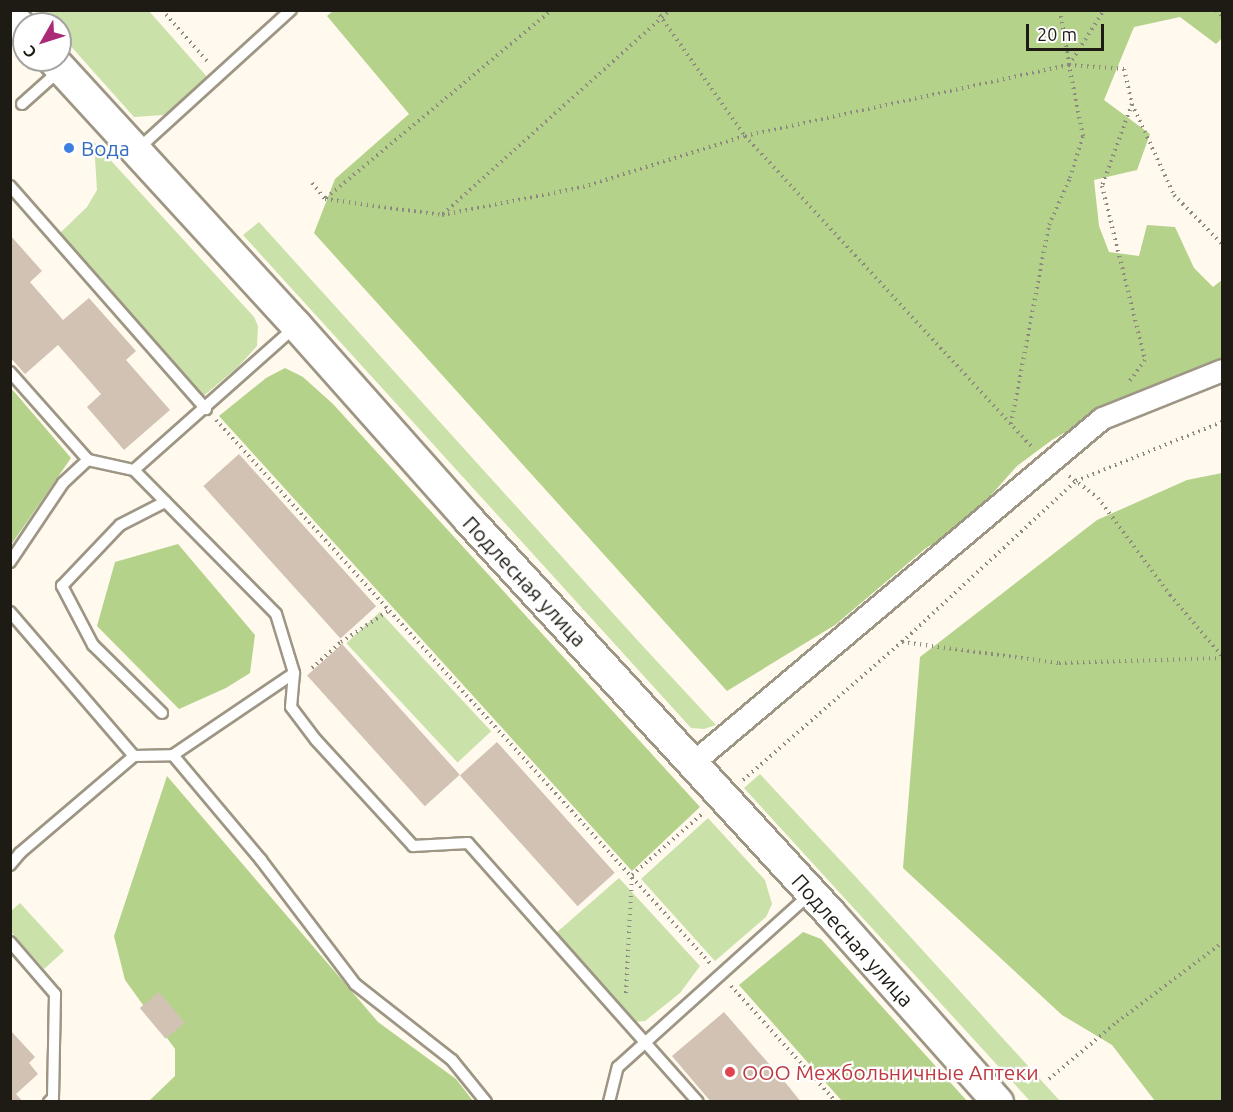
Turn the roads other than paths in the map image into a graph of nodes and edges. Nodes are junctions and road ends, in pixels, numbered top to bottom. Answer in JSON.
{"nodes":[{"id":1,"x":291,"y":10,"type":"edge"},
{"id":2,"x":51,"y":72,"type":"edge"},
{"id":3,"x":63,"y":72,"type":"edge"},
{"id":4,"x":22,"y":104,"type":"dead end"},
{"id":5,"x":136,"y":151,"type":"junction"},
{"id":6,"x":10,"y":186,"type":"edge"},
{"id":7,"x":296,"y":325,"type":"junction"},
{"id":8,"x":1222,"y":370,"type":"edge"},
{"id":9,"x":10,"y":372,"type":"edge"},
{"id":10,"x":206,"y":409,"type":"junction"},
{"id":11,"x":88,"y":460,"type":"junction"},
{"id":12,"x":134,"y":470,"type":"junction"},
{"id":13,"x":165,"y":502,"type":"junction"},
{"id":14,"x":10,"y":562,"type":"edge"},
{"id":15,"x":10,"y":612,"type":"edge"},
{"id":16,"x":294,"y":673,"type":"junction"},
{"id":17,"x":162,"y":713,"type":"dead end"},
{"id":18,"x":173,"y":755,"type":"junction"},
{"id":19,"x":134,"y":756,"type":"junction"},
{"id":20,"x":691,"y":764,"type":"junction"},
{"id":21,"x":10,"y":865,"type":"edge"},
{"id":22,"x":811,"y":893,"type":"junction"},
{"id":23,"x":10,"y":942,"type":"edge"},
{"id":24,"x":645,"y":1041,"type":"junction"},
{"id":25,"x":49,"y":1101,"type":"edge"},
{"id":26,"x":486,"y":1101,"type":"edge"},
{"id":27,"x":609,"y":1101,"type":"edge"},
{"id":28,"x":698,"y":1101,"type":"edge"},
{"id":29,"x":998,"y":1101,"type":"edge"}],
"edges":[{"from":1,"to":5,"type":"lane"},
{"from":2,"to":4,"type":"lane"},
{"from":3,"to":5,"type":"main road","name":"Подлесная улица"},
{"from":5,"to":7,"type":"main road","name":"Подлесная улица"},
{"from":6,"to":10,"type":"lane"},
{"from":7,"to":10,"type":"lane"},
{"from":7,"to":20,"type":"main road","name":"Подлесная улица"},
{"from":8,"to":20,"type":"street"},
{"from":9,"to":11,"type":"lane"},
{"from":10,"to":12,"type":"lane"},
{"from":11,"to":12,"type":"lane"},
{"from":11,"to":14,"type":"lane"},
{"from":12,"to":13,"type":"lane"},
{"from":13,"to":16,"type":"lane"},
{"from":13,"to":17,"type":"lane"},
{"from":15,"to":19,"type":"lane"},
{"from":16,"to":18,"type":"lane"},
{"from":16,"to":24,"type":"lane"},
{"from":18,"to":19,"type":"lane"},
{"from":18,"to":26,"type":"lane"},
{"from":19,"to":21,"type":"lane"},
{"from":20,"to":22,"type":"main road","name":"Подлесная улица"},
{"from":22,"to":24,"type":"lane"},
{"from":22,"to":29,"type":"main road","name":"Подлесная улица"},
{"from":23,"to":25,"type":"lane"},
{"from":24,"to":27,"type":"lane"},
{"from":24,"to":28,"type":"lane"}]}
